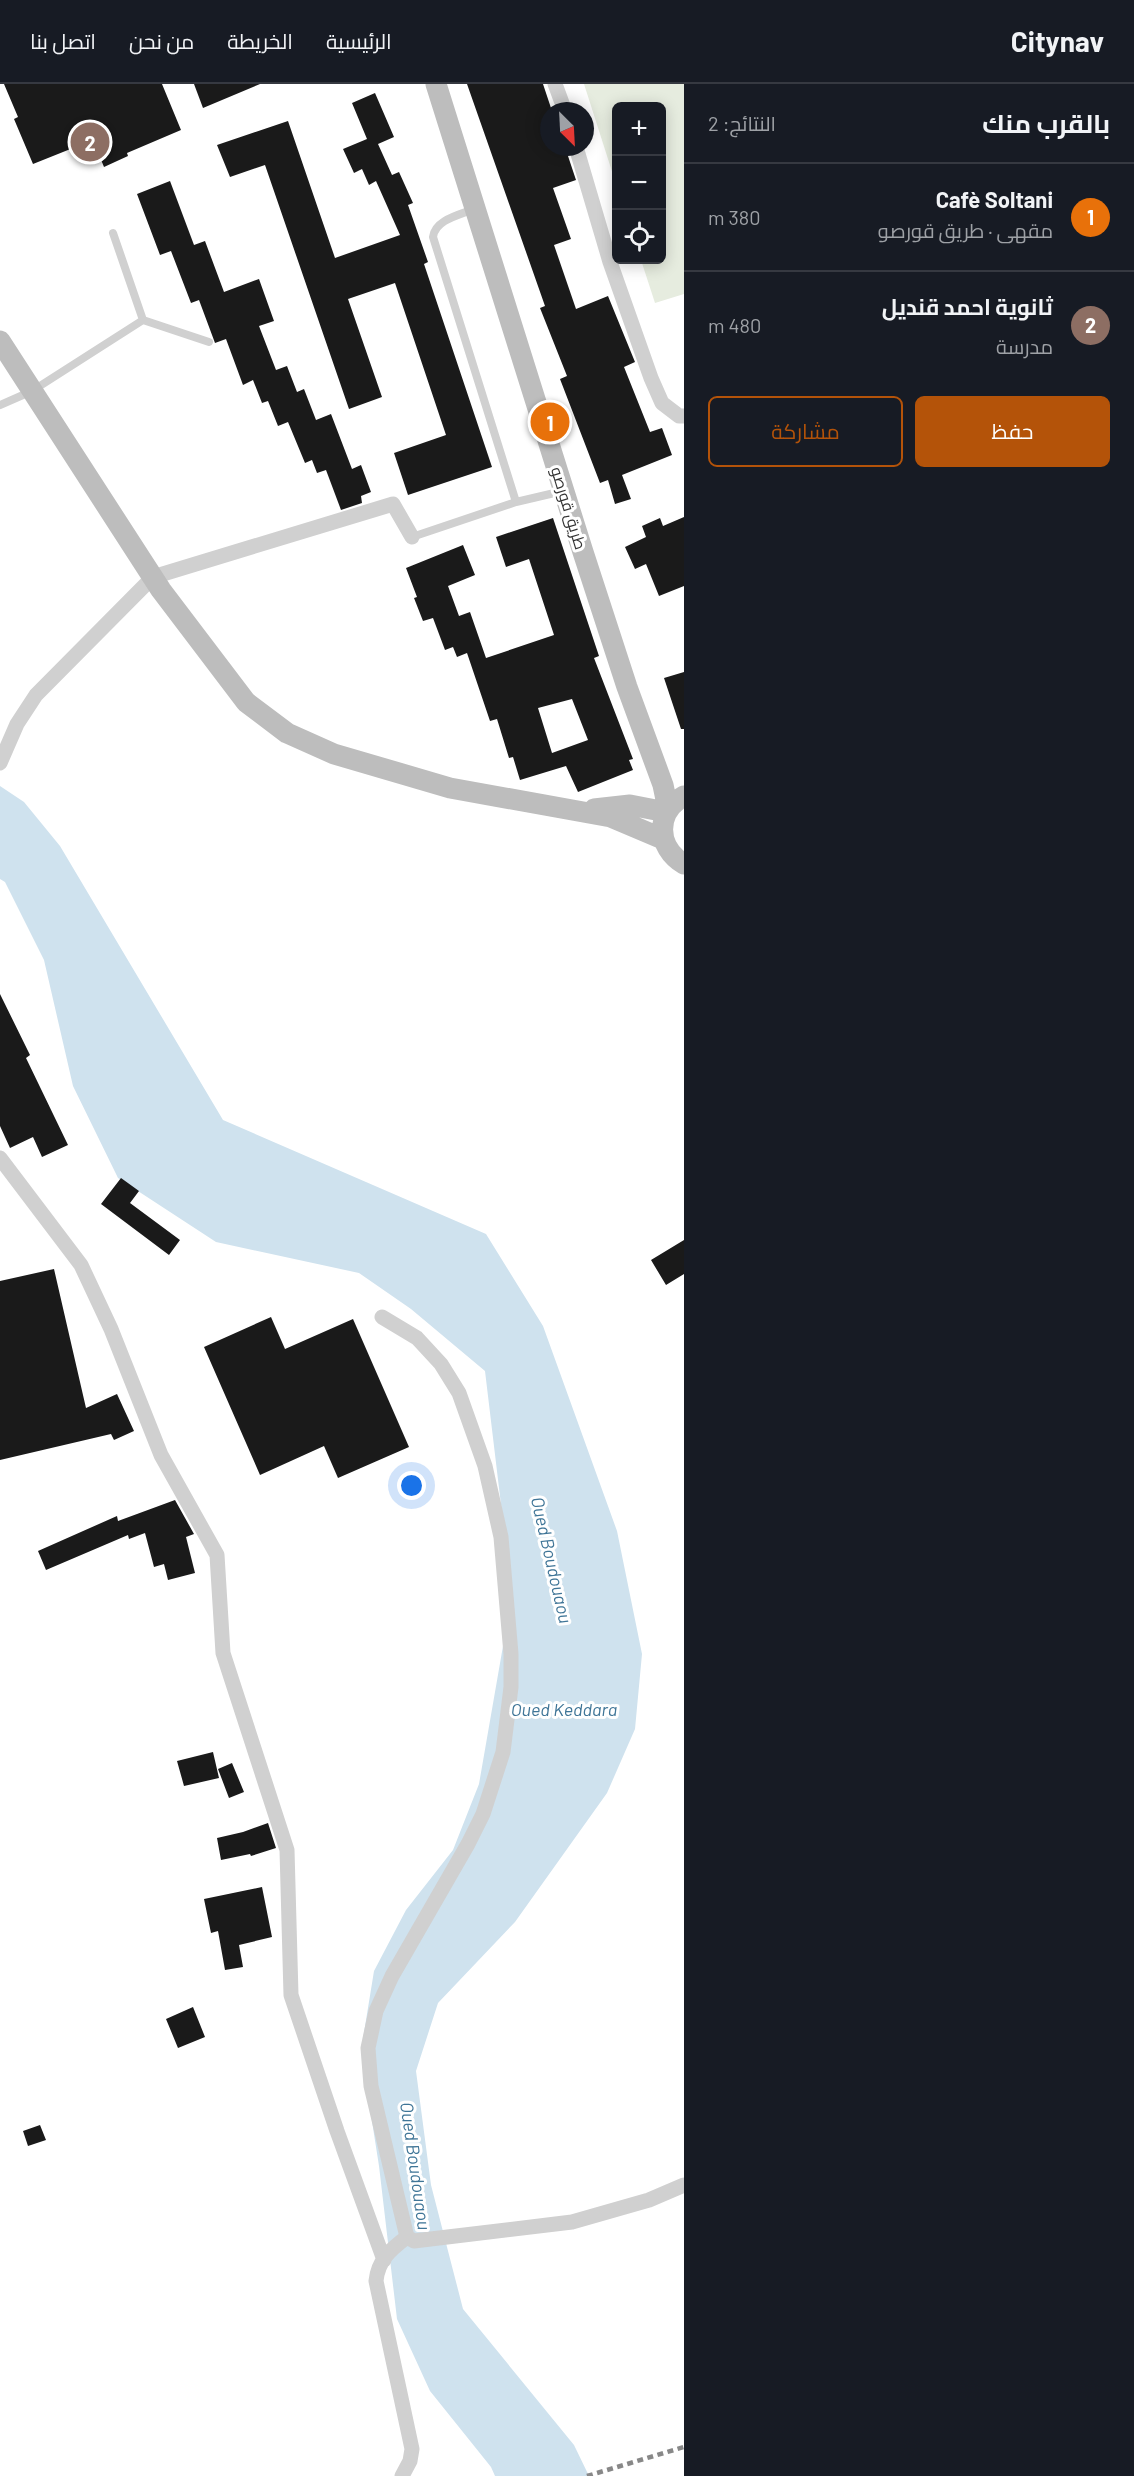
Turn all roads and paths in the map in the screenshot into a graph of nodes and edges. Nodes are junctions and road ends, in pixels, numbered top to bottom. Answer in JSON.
{"nodes":[{"id":1,"x":436,"y":84,"type":"edge"},
{"id":2,"x":555,"y":84,"type":"edge"},
{"id":3,"x":562,"y":102,"type":"edge"},
{"id":4,"x":579,"y":156,"type":"edge"},
{"id":5,"x":475,"y":208,"type":"junction"},
{"id":6,"x":113,"y":232,"type":"dead end"},
{"id":7,"x":143,"y":320,"type":"junction"},
{"id":8,"x":0,"y":341,"type":"edge"},
{"id":9,"x":209,"y":342,"type":"dead end"},
{"id":10,"x":32,"y":391,"type":"junction"},
{"id":11,"x":0,"y":405,"type":"edge"},
{"id":12,"x":684,"y":416,"type":"edge"},
{"id":13,"x":564,"y":490,"type":"junction"},
{"id":14,"x":516,"y":502,"type":"junction"},
{"id":15,"x":412,"y":537,"type":"joint"},
{"id":16,"x":153,"y":577,"type":"junction"},
{"id":17,"x":653,"y":758,"type":"junction"},
{"id":18,"x":0,"y":762,"type":"edge"},
{"id":19,"x":684,"y":789,"type":"edge"},
{"id":20,"x":673,"y":806,"type":"edge"},
{"id":21,"x":573,"y":811,"type":"junction"},
{"id":22,"x":663,"y":839,"type":"junction"},
{"id":23,"x":684,"y":864,"type":"edge"},
{"id":24,"x":0,"y":1158,"type":"edge"},
{"id":25,"x":382,"y":1317,"type":"dead end"},
{"id":26,"x":684,"y":2185,"type":"edge"},
{"id":27,"x":411,"y":2239,"type":"junction"},
{"id":28,"x":384,"y":2259,"type":"junction"},
{"id":29,"x":402,"y":2476,"type":"edge"}],
"edges":[{"from":1,"to":5,"type":"main road","name":"طريق قورصو"},
{"from":2,"to":3,"type":"street"},
{"from":4,"to":12,"type":"street"},
{"from":5,"to":13,"type":"main road","name":"طريق قورصو"},
{"from":5,"to":14,"type":"lane"},
{"from":6,"to":7,"type":"lane"},
{"from":7,"to":9,"type":"lane"},
{"from":7,"to":10,"type":"lane"},
{"from":8,"to":10,"type":"main road"},
{"from":10,"to":11,"type":"lane"},
{"from":10,"to":16,"type":"main road"},
{"from":13,"to":14,"type":"lane"},
{"from":13,"to":17,"type":"main road","name":"طريق قورصو"},
{"from":14,"to":15,"type":"lane"},
{"from":15,"to":16,"type":"street"},
{"from":16,"to":18,"type":"street"},
{"from":16,"to":21,"type":"main road"},
{"from":17,"to":19,"type":"main road"},
{"from":17,"to":20,"type":"main road","name":"طريق قورصو"},
{"from":20,"to":21,"type":"main road"},
{"from":20,"to":22,"type":"main road"},
{"from":21,"to":22,"type":"main road"},
{"from":22,"to":23,"type":"main road"},
{"from":24,"to":28,"type":"street"},
{"from":25,"to":27,"type":"street"},
{"from":26,"to":27,"type":"street"},
{"from":27,"to":28,"type":"street"},
{"from":28,"to":29,"type":"street"}]}
